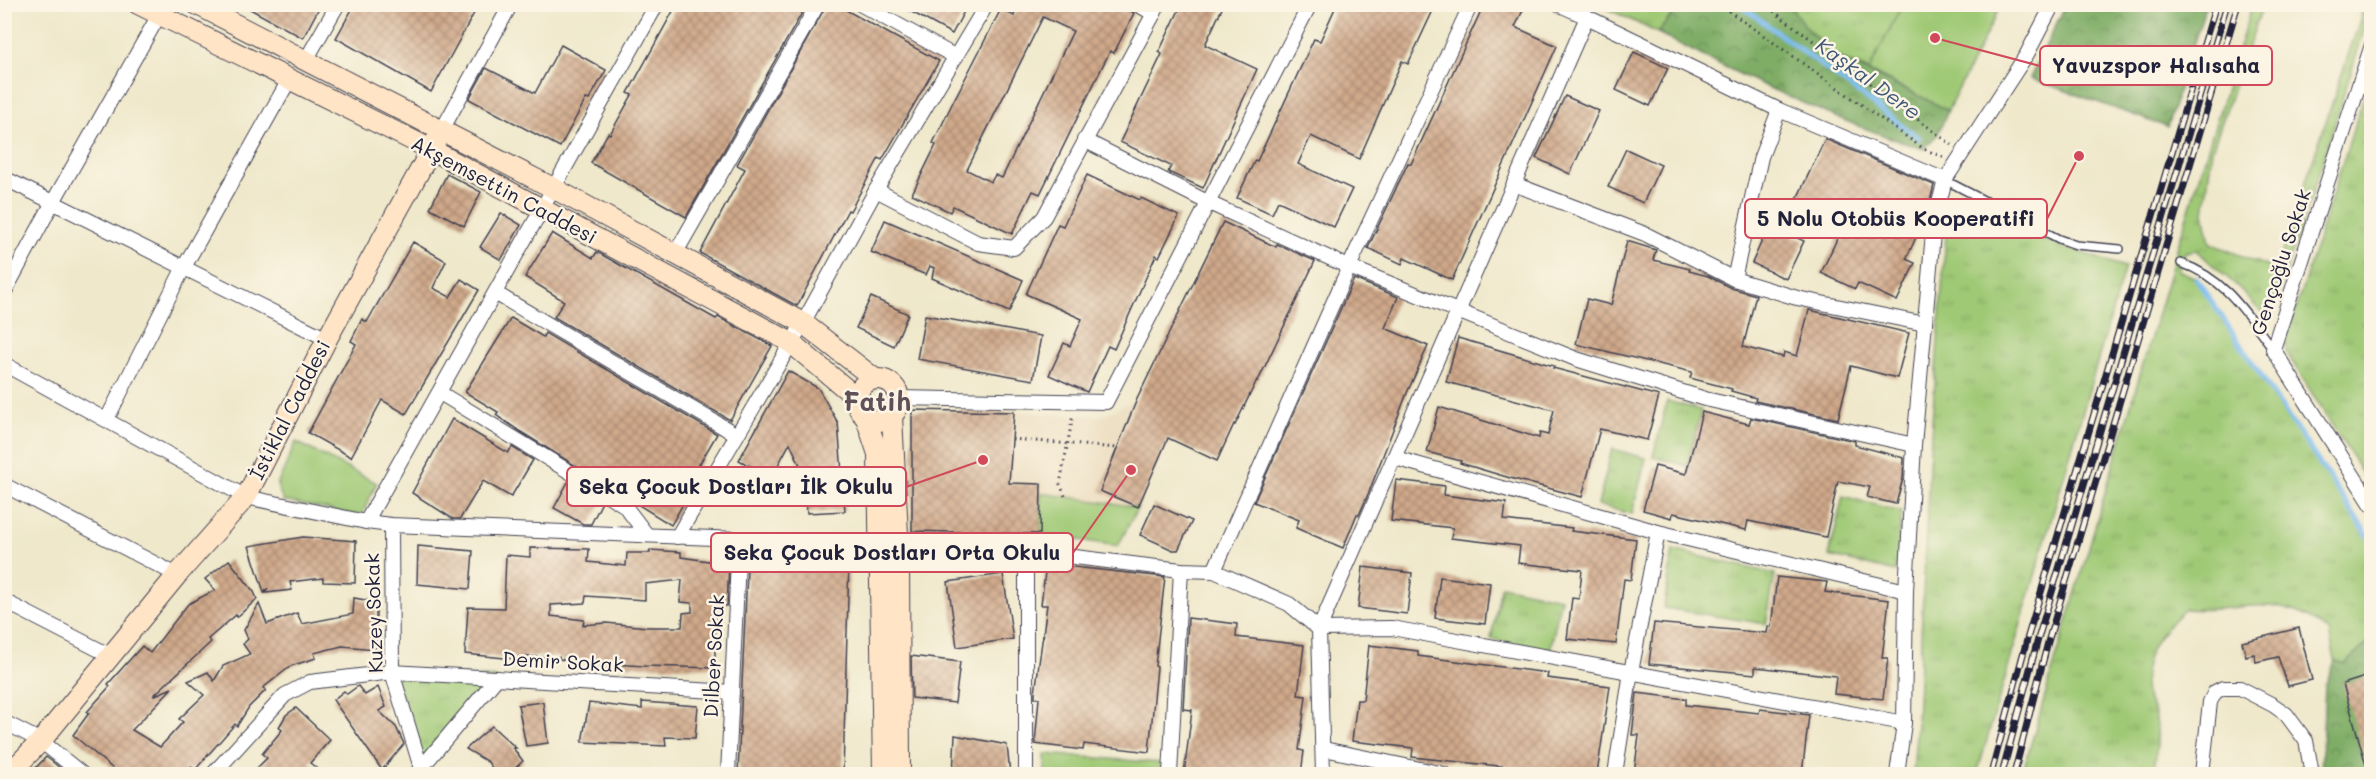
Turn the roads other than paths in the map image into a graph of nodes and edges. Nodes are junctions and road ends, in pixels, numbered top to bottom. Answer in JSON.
{"nodes":[{"id":1,"x":138,"y":4,"type":"edge"},
{"id":2,"x":196,"y":4,"type":"edge"},
{"id":3,"x":338,"y":4,"type":"edge"},
{"id":4,"x":511,"y":4,"type":"edge"},
{"id":5,"x":657,"y":4,"type":"edge"},
{"id":6,"x":818,"y":4,"type":"edge"},
{"id":7,"x":860,"y":4,"type":"edge"},
{"id":8,"x":987,"y":4,"type":"edge"},
{"id":9,"x":1137,"y":4,"type":"edge"},
{"id":10,"x":1310,"y":4,"type":"edge"},
{"id":11,"x":1471,"y":4,"type":"edge"},
{"id":12,"x":1558,"y":4,"type":"edge"},
{"id":13,"x":2053,"y":4,"type":"edge"},
{"id":14,"x":1156,"y":9,"type":"edge"},
{"id":15,"x":159,"y":15,"type":"junction"},
{"id":16,"x":1587,"y":17,"type":"junction"},
{"id":17,"x":2372,"y":45,"type":"edge"},
{"id":18,"x":956,"y":57,"type":"junction"},
{"id":19,"x":306,"y":60,"type":"junction"},
{"id":20,"x":289,"y":80,"type":"junction"},
{"id":21,"x":1779,"y":110,"type":"junction"},
{"id":22,"x":442,"y":130,"type":"junction"},
{"id":23,"x":1084,"y":140,"type":"junction"},
{"id":24,"x":432,"y":150,"type":"junction"},
{"id":25,"x":4,"y":178,"type":"edge"},
{"id":26,"x":1946,"y":180,"type":"junction"},
{"id":27,"x":1514,"y":184,"type":"junction"},
{"id":28,"x":554,"y":188,"type":"junction"},
{"id":29,"x":876,"y":190,"type":"junction"},
{"id":30,"x":53,"y":202,"type":"junction"},
{"id":31,"x":1209,"y":203,"type":"junction"},
{"id":32,"x":542,"y":209,"type":"junction"},
{"id":33,"x":2120,"y":249,"type":"dead end"},
{"id":34,"x":675,"y":254,"type":"junction"},
{"id":35,"x":2181,"y":263,"type":"dead end"},
{"id":36,"x":184,"y":267,"type":"junction"},
{"id":37,"x":1349,"y":267,"type":"junction"},
{"id":38,"x":1734,"y":279,"type":"junction"},
{"id":39,"x":495,"y":293,"type":"junction"},
{"id":40,"x":4,"y":294,"type":"edge"},
{"id":41,"x":1459,"y":311,"type":"junction"},
{"id":42,"x":803,"y":323,"type":"junction"},
{"id":43,"x":1925,"y":324,"type":"junction"},
{"id":44,"x":327,"y":339,"type":"junction"},
{"id":45,"x":790,"y":342,"type":"junction"},
{"id":46,"x":2273,"y":349,"type":"junction"},
{"id":47,"x":4,"y":364,"type":"edge"},
{"id":48,"x":875,"y":379,"type":"junction"},
{"id":49,"x":440,"y":393,"type":"junction"},
{"id":50,"x":857,"y":398,"type":"junction"},
{"id":51,"x":899,"y":398,"type":"junction"},
{"id":52,"x":892,"y":416,"type":"junction"},
{"id":53,"x":866,"y":418,"type":"junction"},
{"id":54,"x":107,"y":419,"type":"junction"},
{"id":55,"x":737,"y":435,"type":"junction"},
{"id":56,"x":1914,"y":445,"type":"junction"},
{"id":57,"x":1395,"y":458,"type":"junction"},
{"id":58,"x":4,"y":485,"type":"edge"},
{"id":59,"x":246,"y":497,"type":"junction"},
{"id":60,"x":2372,"y":506,"type":"edge"},
{"id":61,"x":366,"y":522,"type":"junction"},
{"id":62,"x":391,"y":525,"type":"junction"},
{"id":63,"x":1658,"y":532,"type":"junction"},
{"id":64,"x":646,"y":535,"type":"junction"},
{"id":65,"x":677,"y":537,"type":"junction"},
{"id":66,"x":739,"y":539,"type":"junction"},
{"id":67,"x":1026,"y":551,"type":"junction"},
{"id":68,"x":899,"y":554,"type":"junction"},
{"id":69,"x":879,"y":555,"type":"junction"},
{"id":70,"x":1181,"y":570,"type":"junction"},
{"id":71,"x":1214,"y":571,"type":"junction"},
{"id":72,"x":177,"y":575,"type":"junction"},
{"id":73,"x":1906,"y":591,"type":"junction"},
{"id":74,"x":4,"y":601,"type":"edge"},
{"id":75,"x":1319,"y":629,"type":"junction"},
{"id":76,"x":111,"y":656,"type":"junction"},
{"id":77,"x":392,"y":672,"type":"junction"},
{"id":78,"x":1631,"y":672,"type":"junction"},
{"id":79,"x":497,"y":678,"type":"junction"},
{"id":80,"x":732,"y":692,"type":"junction"},
{"id":81,"x":4,"y":722,"type":"edge"},
{"id":82,"x":1904,"y":723,"type":"junction"},
{"id":83,"x":41,"y":741,"type":"junction"},
{"id":84,"x":1324,"y":748,"type":"junction"},
{"id":85,"x":418,"y":771,"type":"edge"},
{"id":86,"x":9,"y":774,"type":"edge"},
{"id":87,"x":82,"y":774,"type":"edge"},
{"id":88,"x":213,"y":774,"type":"edge"},
{"id":89,"x":728,"y":774,"type":"edge"},
{"id":90,"x":883,"y":774,"type":"edge"},
{"id":91,"x":900,"y":774,"type":"edge"},
{"id":92,"x":1026,"y":774,"type":"edge"},
{"id":93,"x":1170,"y":774,"type":"edge"},
{"id":94,"x":1323,"y":774,"type":"edge"},
{"id":95,"x":1444,"y":774,"type":"edge"},
{"id":96,"x":1615,"y":774,"type":"edge"},
{"id":97,"x":1897,"y":774,"type":"edge"},
{"id":98,"x":2202,"y":774,"type":"edge"},
{"id":99,"x":2312,"y":774,"type":"edge"}],
"edges":[{"from":1,"to":15,"type":"main road","name":"Akşemsettin Caddesi"},
{"from":2,"to":19,"type":"main road","name":"Akşemsettin Caddesi"},
{"from":3,"to":19,"type":"street"},
{"from":4,"to":22,"type":"street","name":"İstiklal Caddesi"},
{"from":5,"to":28,"type":"street"},
{"from":6,"to":34,"type":"street"},
{"from":7,"to":18,"type":"street"},
{"from":8,"to":18,"type":"street"},
{"from":9,"to":14,"type":"street"},
{"from":10,"to":31,"type":"street"},
{"from":11,"to":37,"type":"street"},
{"from":12,"to":16,"type":"street"},
{"from":13,"to":26,"type":"street"},
{"from":14,"to":23,"type":"street"},
{"from":15,"to":20,"type":"main road","name":"Akşemsettin Caddesi"},
{"from":15,"to":30,"type":"street"},
{"from":16,"to":21,"type":"street"},
{"from":16,"to":27,"type":"street"},
{"from":17,"to":46,"type":"street","name":"Gençoğlu Sokak"},
{"from":18,"to":29,"type":"street"},
{"from":19,"to":22,"type":"main road","name":"Akşemsettin Caddesi"},
{"from":20,"to":24,"type":"main road","name":"Akşemsettin Caddesi"},
{"from":20,"to":36,"type":"street"},
{"from":21,"to":26,"type":"street"},
{"from":21,"to":38,"type":"street"},
{"from":22,"to":24,"type":"main road","name":"İstiklal Caddesi"},
{"from":22,"to":28,"type":"main road","name":"Akşemsettin Caddesi"},
{"from":23,"to":29,"type":"street"},
{"from":23,"to":31,"type":"street"},
{"from":24,"to":32,"type":"main road","name":"Akşemsettin Caddesi"},
{"from":24,"to":44,"type":"main road","name":"İstiklal Caddesi"},
{"from":25,"to":30,"type":"street"},
{"from":26,"to":33,"type":"lane"},
{"from":26,"to":43,"type":"street"},
{"from":27,"to":38,"type":"street"},
{"from":27,"to":41,"type":"street"},
{"from":28,"to":32,"type":"street"},
{"from":28,"to":34,"type":"main road","name":"Akşemsettin Caddesi"},
{"from":29,"to":42,"type":"street"},
{"from":30,"to":36,"type":"street"},
{"from":30,"to":40,"type":"street"},
{"from":31,"to":37,"type":"street"},
{"from":31,"to":51,"type":"street"},
{"from":32,"to":39,"type":"street"},
{"from":32,"to":45,"type":"main road","name":"Akşemsettin Caddesi"},
{"from":34,"to":42,"type":"main road","name":"Akşemsettin Caddesi"},
{"from":35,"to":46,"type":"lane"},
{"from":36,"to":44,"type":"street"},
{"from":36,"to":54,"type":"street"},
{"from":37,"to":41,"type":"street"},
{"from":37,"to":71,"type":"street"},
{"from":38,"to":43,"type":"street"},
{"from":39,"to":49,"type":"street"},
{"from":39,"to":55,"type":"street"},
{"from":41,"to":56,"type":"street"},
{"from":41,"to":57,"type":"street"},
{"from":42,"to":45,"type":"street"},
{"from":42,"to":48,"type":"main road","name":"Akşemsettin Caddesi"},
{"from":43,"to":56,"type":"street"},
{"from":44,"to":59,"type":"main road","name":"İstiklal Caddesi"},
{"from":45,"to":50,"type":"main road","name":"Akşemsettin Caddesi"},
{"from":45,"to":55,"type":"street"},
{"from":46,"to":60,"type":"street","name":"Gençoğlu Sokak"},
{"from":47,"to":54,"type":"street"},
{"from":48,"to":50,"type":"main road"},
{"from":48,"to":51,"type":"main road"},
{"from":49,"to":61,"type":"street"},
{"from":49,"to":64,"type":"street"},
{"from":50,"to":53,"type":"main road"},
{"from":51,"to":52,"type":"main road"},
{"from":52,"to":53,"type":"main road"},
{"from":52,"to":68,"type":"main road"},
{"from":53,"to":69,"type":"main road"},
{"from":54,"to":59,"type":"street"},
{"from":55,"to":65,"type":"street"},
{"from":56,"to":73,"type":"street"},
{"from":57,"to":63,"type":"street"},
{"from":57,"to":75,"type":"street"},
{"from":58,"to":72,"type":"street"},
{"from":59,"to":61,"type":"street"},
{"from":59,"to":72,"type":"main road","name":"İstiklal Caddesi"},
{"from":61,"to":62,"type":"street"},
{"from":62,"to":64,"type":"street"},
{"from":62,"to":77,"type":"street","name":"Kuzey Sokak"},
{"from":63,"to":73,"type":"street"},
{"from":63,"to":78,"type":"street"},
{"from":64,"to":65,"type":"street"},
{"from":65,"to":66,"type":"street"},
{"from":66,"to":69,"type":"street"},
{"from":66,"to":80,"type":"street","name":"Dilber Sokak"},
{"from":67,"to":68,"type":"street"},
{"from":67,"to":70,"type":"street"},
{"from":67,"to":92,"type":"street"},
{"from":68,"to":69,"type":"street"},
{"from":68,"to":91,"type":"main road"},
{"from":69,"to":90,"type":"main road"},
{"from":70,"to":71,"type":"street"},
{"from":70,"to":93,"type":"street"},
{"from":71,"to":75,"type":"street"},
{"from":72,"to":76,"type":"main road","name":"İstiklal Caddesi"},
{"from":73,"to":82,"type":"street"},
{"from":74,"to":76,"type":"street"},
{"from":75,"to":78,"type":"street"},
{"from":75,"to":84,"type":"street"},
{"from":76,"to":83,"type":"main road","name":"İstiklal Caddesi"},
{"from":77,"to":79,"type":"street","name":"Demir Sokak"},
{"from":77,"to":85,"type":"street","name":"Kuzey Sokak"},
{"from":77,"to":88,"type":"street","name":"Demir Sokak"},
{"from":78,"to":82,"type":"street"},
{"from":78,"to":96,"type":"street"},
{"from":79,"to":80,"type":"street","name":"Demir Sokak"},
{"from":79,"to":85,"type":"street"},
{"from":80,"to":89,"type":"street","name":"Dilber Sokak"},
{"from":81,"to":83,"type":"street"},
{"from":82,"to":97,"type":"street"},
{"from":83,"to":86,"type":"main road","name":"İstiklal Caddesi"},
{"from":83,"to":87,"type":"street"},
{"from":84,"to":94,"type":"street"},
{"from":84,"to":95,"type":"street"},
{"from":98,"to":99,"type":"street"}]}
